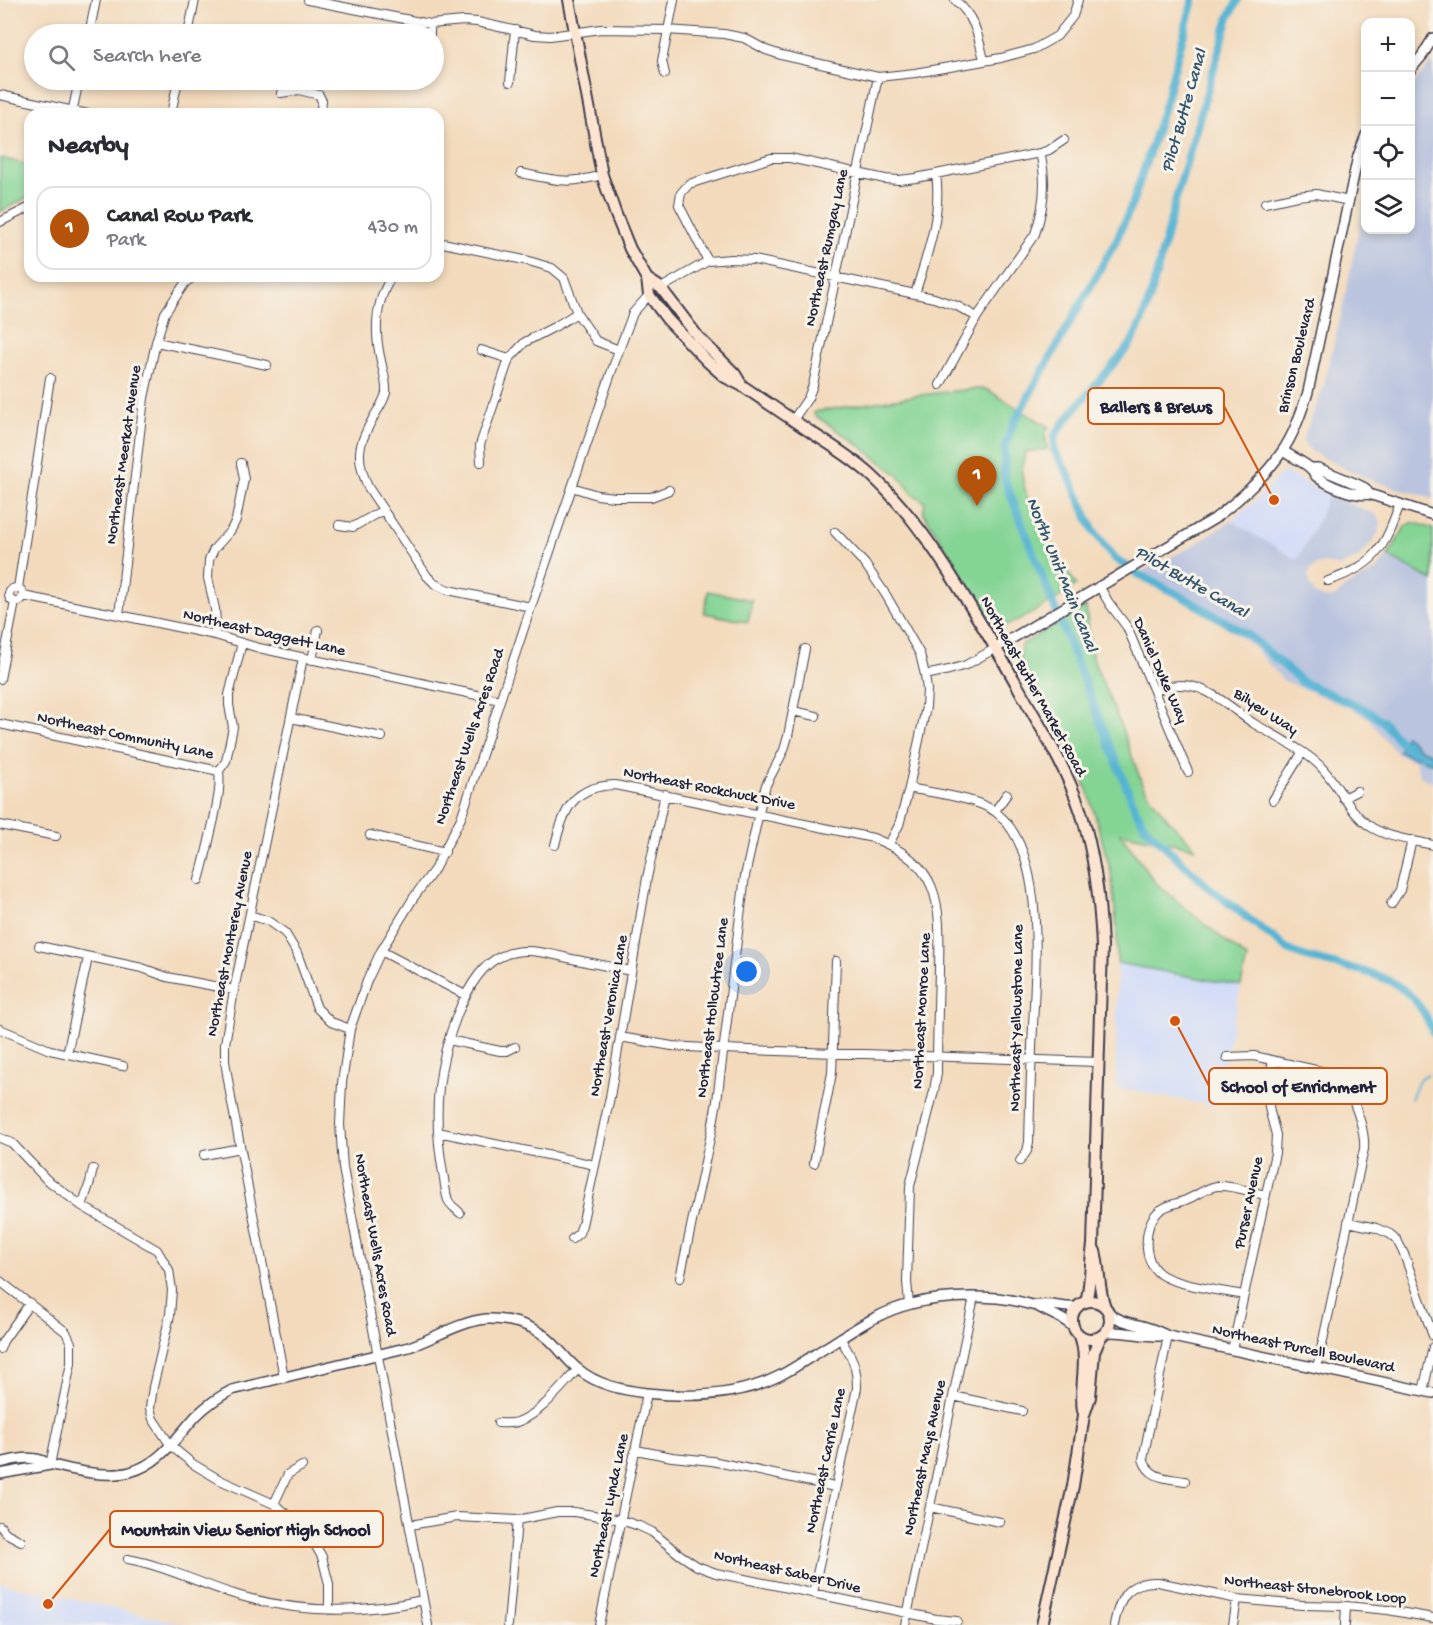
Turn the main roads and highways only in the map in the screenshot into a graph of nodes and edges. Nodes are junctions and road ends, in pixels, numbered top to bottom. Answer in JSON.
{"nodes":[{"id":1,"x":569,"y":0,"type":"edge"},
{"id":2,"x":647,"y":279,"type":"junction"},
{"id":3,"x":649,"y":295,"type":"junction"},
{"id":4,"x":735,"y":374,"type":"junction"},
{"id":5,"x":741,"y":384,"type":"junction"},
{"id":6,"x":1093,"y":1245,"type":"junction"},
{"id":7,"x":1082,"y":1304,"type":"junction"},
{"id":8,"x":1106,"y":1310,"type":"junction"},
{"id":9,"x":1103,"y":1334,"type":"junction"},
{"id":10,"x":1080,"y":1336,"type":"junction"},
{"id":11,"x":1084,"y":1415,"type":"junction"},
{"id":12,"x":1042,"y":1625,"type":"edge"}],
"edges":[{"from":1,"to":2,"type":"main road","name":"Northeast Butler Market Road"},
{"from":2,"to":3,"type":"main road","name":"Northeast Butler Market Road"},
{"from":2,"to":4,"type":"main road","name":"Northeast Butler Market Road"},
{"from":3,"to":4,"type":"main road"},
{"from":3,"to":5,"type":"main road","name":"Northeast Butler Market Road"},
{"from":4,"to":5,"type":"main road","name":"Northeast Butler Market Road"},
{"from":5,"to":6,"type":"main road","name":"Northeast Butler Market Road"},
{"from":6,"to":7,"type":"main road","name":"Northeast Butler Market Road"},
{"from":6,"to":8,"type":"main road","name":"Northeast Butler Market Road"},
{"from":7,"to":8,"type":"main road"},
{"from":7,"to":10,"type":"main road"},
{"from":8,"to":9,"type":"main road"},
{"from":9,"to":10,"type":"main road"},
{"from":9,"to":11,"type":"main road"},
{"from":10,"to":11,"type":"main road"},
{"from":11,"to":12,"type":"main road"}]}
